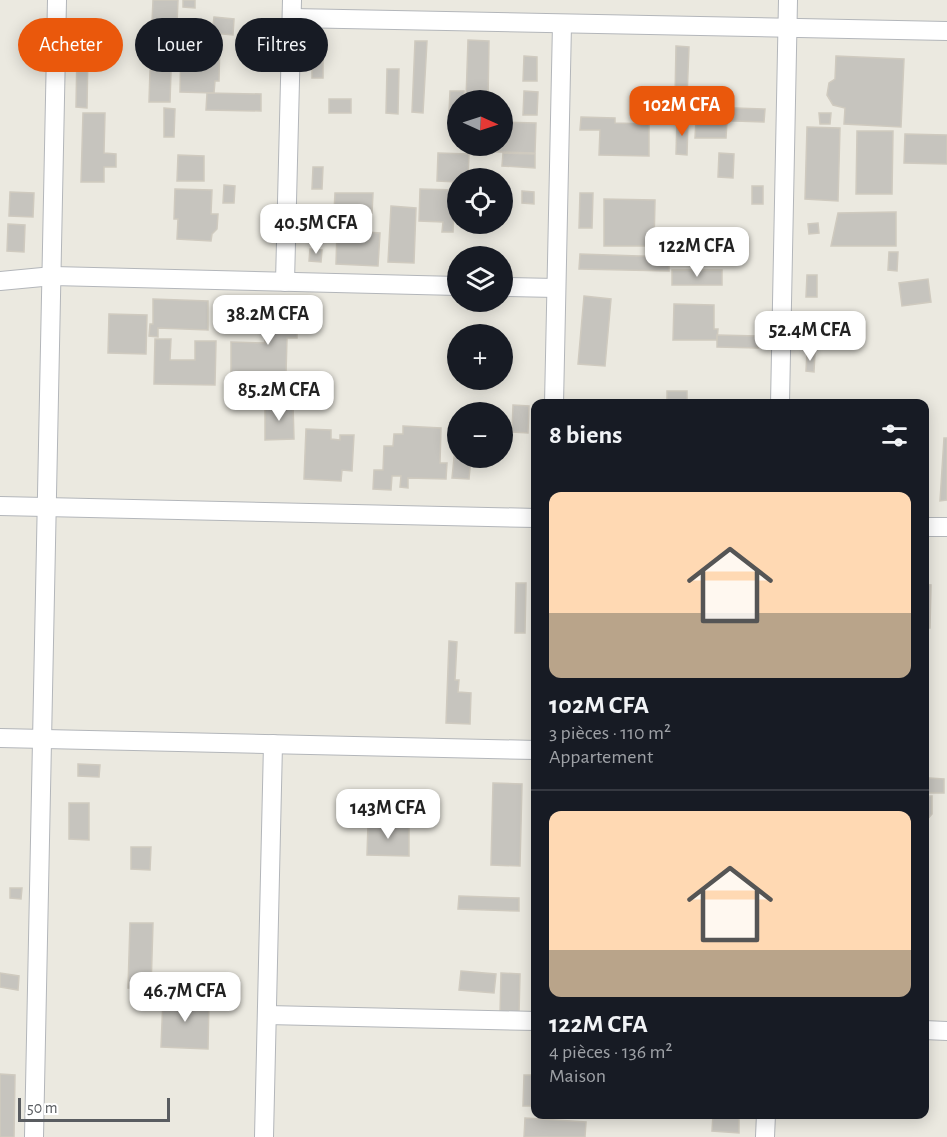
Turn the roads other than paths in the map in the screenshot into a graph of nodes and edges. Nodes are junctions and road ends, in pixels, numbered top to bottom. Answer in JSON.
{"nodes":[{"id":1,"x":57,"y":0,"type":"edge"},
{"id":2,"x":788,"y":0,"type":"edge"},
{"id":3,"x":292,"y":9,"type":"edge"},
{"id":4,"x":562,"y":24,"type":"junction"},
{"id":5,"x":787,"y":28,"type":"junction"},
{"id":6,"x":947,"y":32,"type":"edge"},
{"id":7,"x":53,"y":276,"type":"junction"},
{"id":8,"x":0,"y":280,"type":"edge"},
{"id":9,"x":285,"y":282,"type":"junction"},
{"id":10,"x":447,"y":286,"type":"edge"},
{"id":11,"x":513,"y":287,"type":"edge"},
{"id":12,"x":556,"y":288,"type":"junction"},
{"id":13,"x":554,"y":399,"type":"edge"},
{"id":14,"x":780,"y":399,"type":"edge"},
{"id":15,"x":0,"y":506,"type":"edge"},
{"id":16,"x":48,"y":507,"type":"junction"},
{"id":17,"x":531,"y":518,"type":"edge"},
{"id":18,"x":929,"y":527,"type":"edge"},
{"id":19,"x":947,"y":527,"type":"edge"},
{"id":20,"x":0,"y":738,"type":"edge"},
{"id":21,"x":43,"y":739,"type":"junction"},
{"id":22,"x":273,"y":744,"type":"junction"},
{"id":23,"x":531,"y":750,"type":"edge"},
{"id":24,"x":267,"y":1015,"type":"junction"},
{"id":25,"x":531,"y":1021,"type":"edge"},
{"id":26,"x":929,"y":1030,"type":"edge"},
{"id":27,"x":947,"y":1031,"type":"edge"},
{"id":28,"x":766,"y":1119,"type":"edge"},
{"id":29,"x":34,"y":1137,"type":"edge"},
{"id":30,"x":264,"y":1137,"type":"edge"},
{"id":31,"x":765,"y":1137,"type":"edge"}],
"edges":[{"from":1,"to":7,"type":"street"},
{"from":2,"to":5,"type":"street"},
{"from":3,"to":4,"type":"street"},
{"from":3,"to":9,"type":"street"},
{"from":4,"to":5,"type":"street"},
{"from":4,"to":12,"type":"street"},
{"from":5,"to":6,"type":"street"},
{"from":5,"to":14,"type":"street"},
{"from":7,"to":8,"type":"street"},
{"from":7,"to":9,"type":"street"},
{"from":7,"to":16,"type":"street"},
{"from":9,"to":10,"type":"street"},
{"from":11,"to":12,"type":"street"},
{"from":12,"to":13,"type":"street"},
{"from":15,"to":16,"type":"street"},
{"from":16,"to":17,"type":"street"},
{"from":16,"to":21,"type":"street"},
{"from":18,"to":19,"type":"street"},
{"from":20,"to":21,"type":"street"},
{"from":21,"to":22,"type":"street"},
{"from":21,"to":29,"type":"street"},
{"from":22,"to":23,"type":"street"},
{"from":22,"to":24,"type":"street"},
{"from":24,"to":25,"type":"street"},
{"from":24,"to":30,"type":"street"},
{"from":26,"to":27,"type":"street"},
{"from":28,"to":31,"type":"street"}]}
